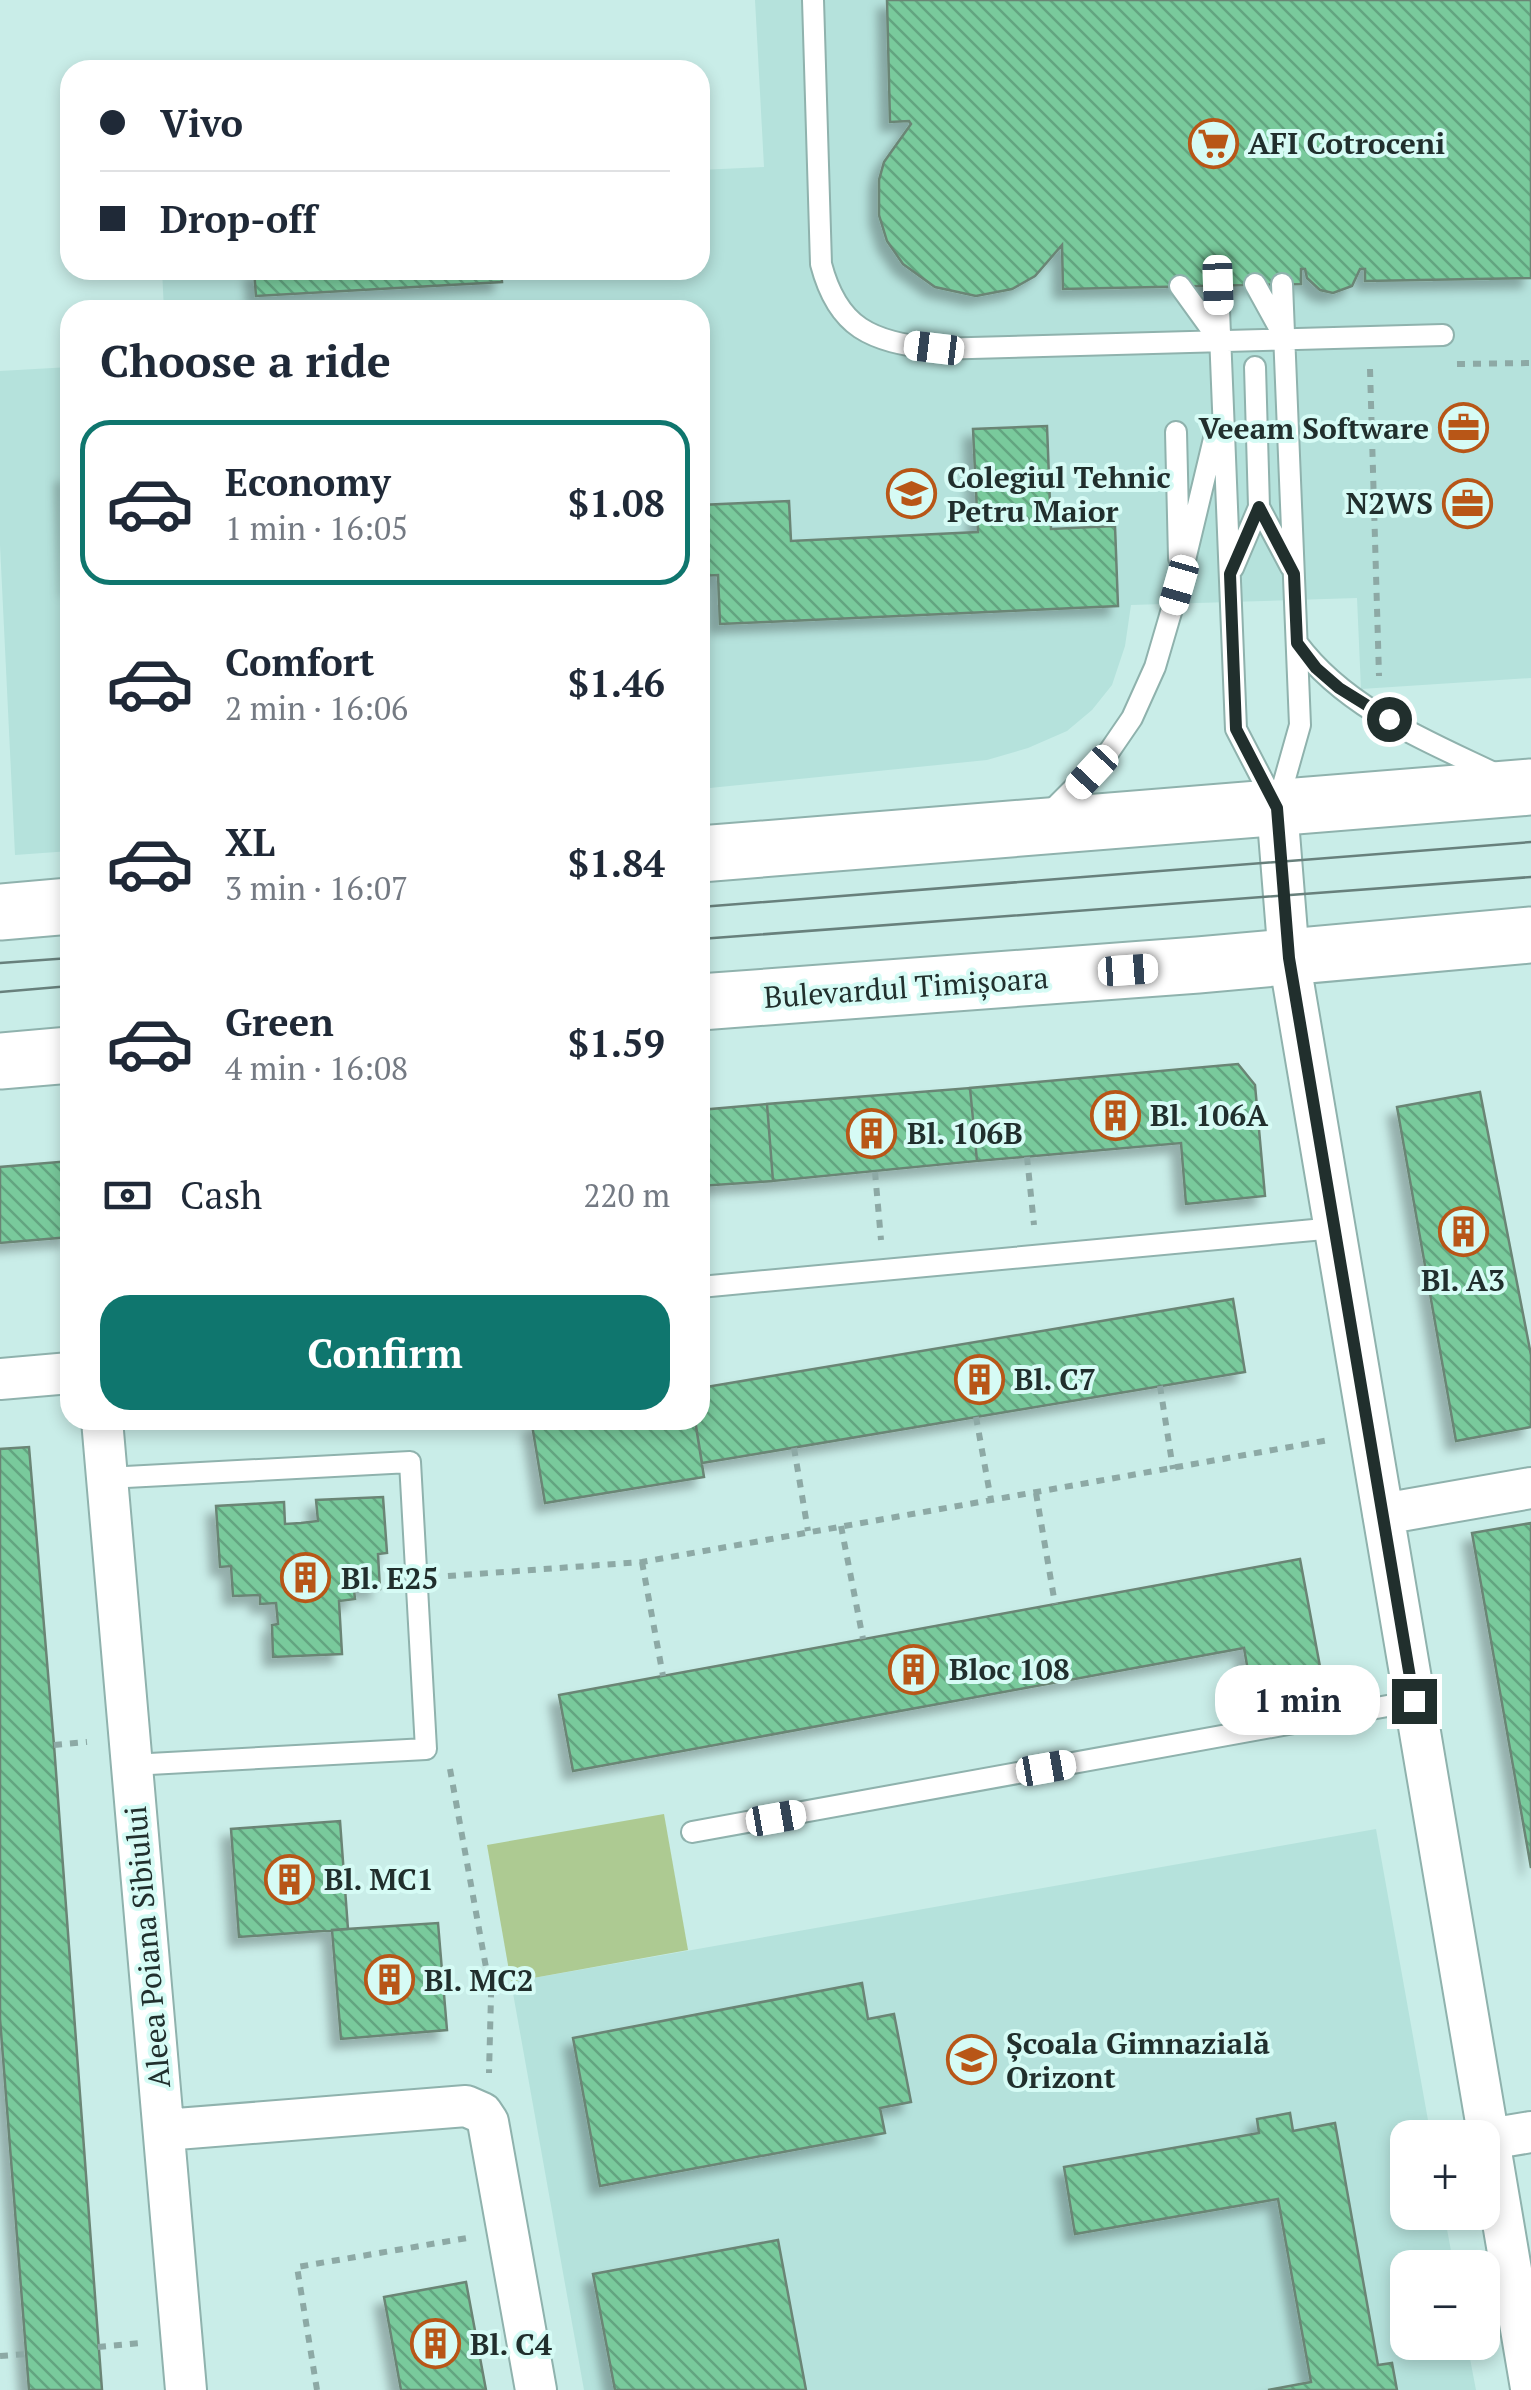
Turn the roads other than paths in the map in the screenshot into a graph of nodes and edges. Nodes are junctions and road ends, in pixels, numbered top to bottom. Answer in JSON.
{"nodes":[{"id":1,"x":794,"y":0,"type":"edge"},
{"id":2,"x":813,"y":0,"type":"edge"},
{"id":3,"x":829,"y":0,"type":"edge"},
{"id":4,"x":814,"y":32,"type":"junction"},
{"id":5,"x":1255,"y":284,"type":"dead end"},
{"id":6,"x":1282,"y":284,"type":"dead end"},
{"id":7,"x":1218,"y":285,"type":"dead end"},
{"id":8,"x":1180,"y":286,"type":"dead end"},
{"id":9,"x":1443,"y":335,"type":"dead end"},
{"id":10,"x":1285,"y":340,"type":"junction"},
{"id":11,"x":1220,"y":341,"type":"junction"},
{"id":12,"x":1255,"y":367,"type":"dead end"},
{"id":13,"x":1223,"y":400,"type":"junction"},
{"id":14,"x":1176,"y":432,"type":"dead end"},
{"id":15,"x":1259,"y":507,"type":"junction"},
{"id":16,"x":1230,"y":574,"type":"junction"},
{"id":17,"x":1294,"y":574,"type":"junction"},
{"id":18,"x":1179,"y":585,"type":"junction"},
{"id":19,"x":1297,"y":643,"type":"junction"},
{"id":20,"x":1528,"y":787,"type":"edge"},
{"id":21,"x":1277,"y":808,"type":"junction"},
{"id":22,"x":1033,"y":827,"type":"junction"},
{"id":23,"x":710,"y":853,"type":"edge"},
{"id":24,"x":60,"y":907,"type":"edge"},
{"id":25,"x":0,"y":912,"type":"edge"},
{"id":26,"x":1531,"y":935,"type":"edge"},
{"id":27,"x":1289,"y":958,"type":"junction"},
{"id":28,"x":710,"y":1001,"type":"edge"},
{"id":29,"x":60,"y":1056,"type":"edge"},
{"id":30,"x":0,"y":1061,"type":"edge"},
{"id":31,"x":1335,"y":1228,"type":"junction"},
{"id":32,"x":710,"y":1286,"type":"edge"},
{"id":33,"x":60,"y":1374,"type":"edge"},
{"id":34,"x":0,"y":1379,"type":"edge"},
{"id":35,"x":103,"y":1430,"type":"edge"},
{"id":36,"x":107,"y":1478,"type":"junction"},
{"id":37,"x":1531,"y":1488,"type":"edge"},
{"id":38,"x":1384,"y":1514,"type":"junction"},
{"id":39,"x":1414,"y":1701,"type":"junction"},
{"id":40,"x":131,"y":1765,"type":"junction"},
{"id":41,"x":692,"y":1832,"type":"dead end"},
{"id":42,"x":1486,"y":2120,"type":"edge"},
{"id":43,"x":164,"y":2130,"type":"junction"},
{"id":44,"x":1531,"y":2132,"type":"edge"},
{"id":45,"x":1500,"y":2137,"type":"edge"},
{"id":46,"x":1500,"y":2204,"type":"edge"},
{"id":47,"x":1531,"y":2388,"type":"edge"},
{"id":48,"x":186,"y":2390,"type":"edge"},
{"id":49,"x":536,"y":2390,"type":"edge"}],
"edges":[{"from":1,"to":4,"type":"lane"},
{"from":2,"to":4,"type":"lane"},
{"from":3,"to":4,"type":"lane"},
{"from":4,"to":11,"type":"lane"},
{"from":5,"to":10,"type":"lane"},
{"from":6,"to":10,"type":"lane"},
{"from":7,"to":11,"type":"lane"},
{"from":8,"to":11,"type":"lane"},
{"from":9,"to":10,"type":"lane"},
{"from":10,"to":11,"type":"lane"},
{"from":10,"to":17,"type":"lane"},
{"from":11,"to":13,"type":"lane"},
{"from":12,"to":15,"type":"lane"},
{"from":13,"to":16,"type":"lane"},
{"from":13,"to":18,"type":"lane"},
{"from":14,"to":18,"type":"lane"},
{"from":15,"to":16,"type":"lane"},
{"from":15,"to":17,"type":"lane"},
{"from":16,"to":21,"type":"lane"},
{"from":17,"to":19,"type":"lane"},
{"from":18,"to":22,"type":"lane"},
{"from":19,"to":20,"type":"lane"},
{"from":19,"to":21,"type":"lane"},
{"from":20,"to":21,"type":"main road"},
{"from":21,"to":22,"type":"main road"},
{"from":21,"to":27,"type":"street"},
{"from":22,"to":23,"type":"main road"},
{"from":24,"to":25,"type":"main road"},
{"from":26,"to":27,"type":"main road","name":"Bulevardul Timișoara"},
{"from":27,"to":28,"type":"main road","name":"Bulevardul Timișoara"},
{"from":27,"to":31,"type":"street"},
{"from":29,"to":30,"type":"main road"},
{"from":31,"to":32,"type":"lane"},
{"from":31,"to":38,"type":"street"},
{"from":33,"to":34,"type":"street"},
{"from":35,"to":36,"type":"street","name":"Aleea Poiana Sibiului"},
{"from":36,"to":40,"type":"street","name":"Aleea Poiana Sibiului"},
{"from":36,"to":40,"type":"lane","name":"Aleea Poiana Sibiului"},
{"from":37,"to":38,"type":"street"},
{"from":38,"to":39,"type":"street"},
{"from":39,"to":41,"type":"lane"},
{"from":39,"to":42,"type":"street"},
{"from":40,"to":43,"type":"street","name":"Aleea Poiana Sibiului"},
{"from":43,"to":48,"type":"street","name":"Aleea Poiana Sibiului"},
{"from":43,"to":49,"type":"street","name":"Aleea Poiana Sibiului"},
{"from":44,"to":45,"type":"street"},
{"from":46,"to":47,"type":"street"}]}
